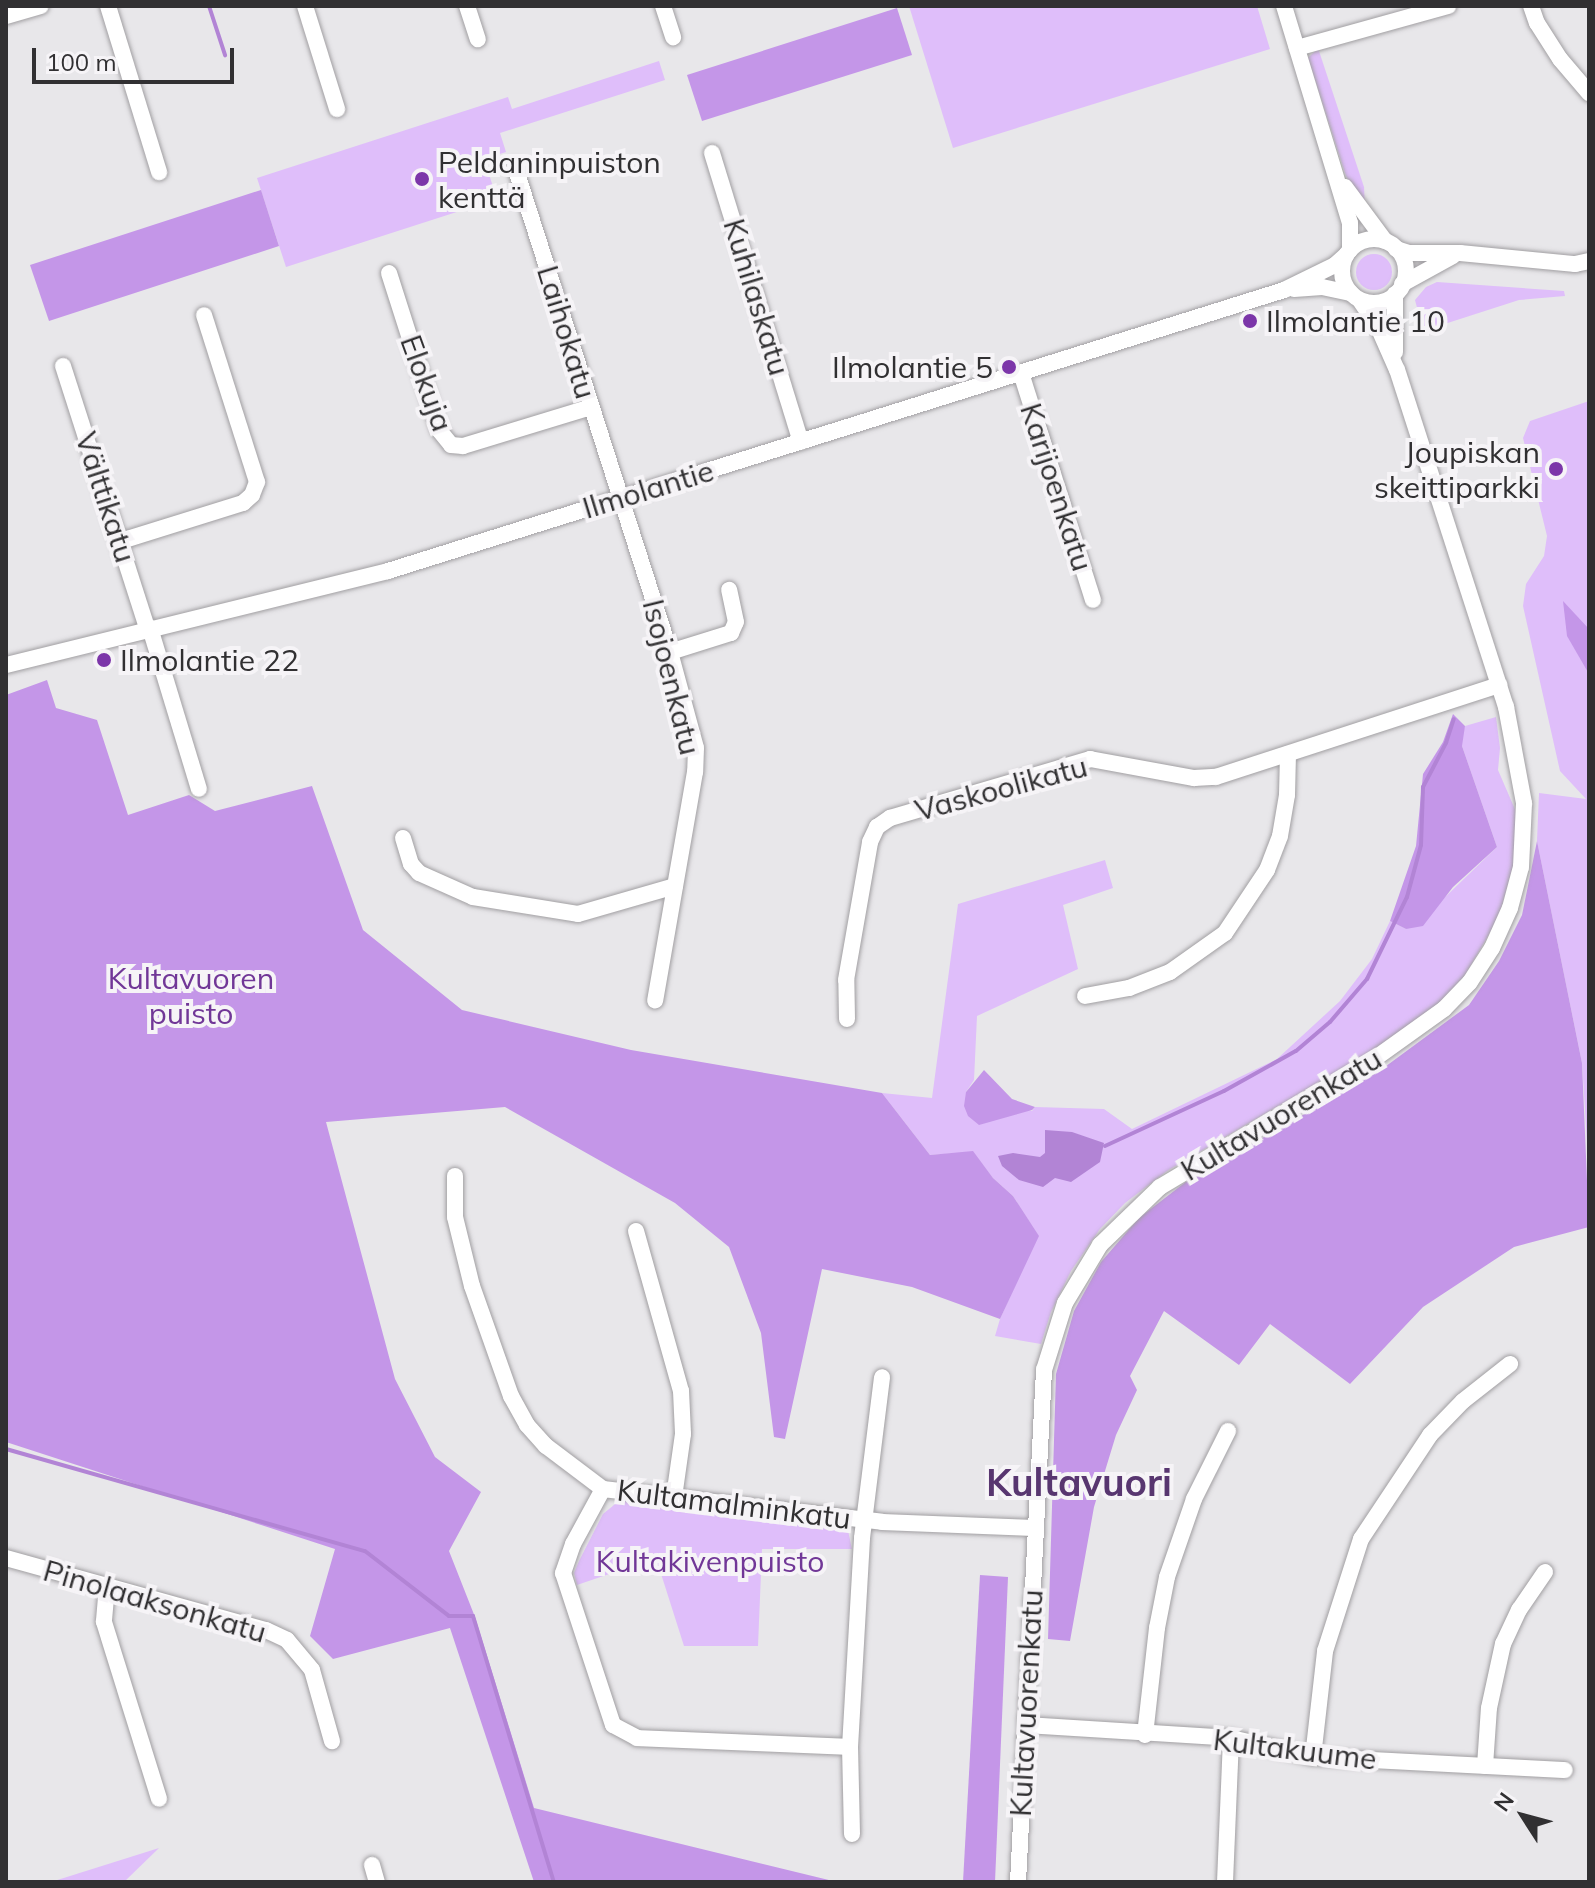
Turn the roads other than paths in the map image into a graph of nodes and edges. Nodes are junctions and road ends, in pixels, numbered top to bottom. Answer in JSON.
{"nodes":[{"id":1,"x":41,"y":6,"type":"edge"},
{"id":2,"x":108,"y":6,"type":"edge"},
{"id":3,"x":305,"y":6,"type":"edge"},
{"id":4,"x":467,"y":6,"type":"edge"},
{"id":5,"x":663,"y":6,"type":"edge"},
{"id":6,"x":1284,"y":6,"type":"edge"},
{"id":7,"x":1448,"y":6,"type":"edge"},
{"id":8,"x":1531,"y":6,"type":"edge"},
{"id":9,"x":6,"y":16,"type":"edge"},
{"id":10,"x":673,"y":37,"type":"dead end"},
{"id":11,"x":478,"y":39,"type":"dead end"},
{"id":12,"x":1297,"y":48,"type":"junction"},
{"id":13,"x":1589,"y":93,"type":"edge"},
{"id":14,"x":337,"y":109,"type":"dead end"},
{"id":15,"x":712,"y":153,"type":"dead end"},
{"id":16,"x":1332,"y":165,"type":"junction"},
{"id":17,"x":515,"y":167,"type":"dead end"},
{"id":18,"x":159,"y":172,"type":"dead end"},
{"id":19,"x":1390,"y":245,"type":"junction"},
{"id":20,"x":1348,"y":253,"type":"junction"},
{"id":21,"x":1460,"y":253,"type":"junction"},
{"id":22,"x":1589,"y":261,"type":"edge"},
{"id":23,"x":389,"y":273,"type":"dead end"},
{"id":24,"x":1399,"y":289,"type":"junction"},
{"id":25,"x":1284,"y":290,"type":"junction"},
{"id":26,"x":1355,"y":297,"type":"junction"},
{"id":27,"x":204,"y":315,"type":"dead end"},
{"id":28,"x":63,"y":366,"type":"dead end"},
{"id":29,"x":1397,"y":370,"type":"junction"},
{"id":30,"x":1021,"y":373,"type":"junction"},
{"id":31,"x":591,"y":407,"type":"junction"},
{"id":32,"x":801,"y":442,"type":"junction"},
{"id":33,"x":619,"y":498,"type":"junction"},
{"id":34,"x":121,"y":541,"type":"junction"},
{"id":35,"x":729,"y":590,"type":"dead end"},
{"id":36,"x":1093,"y":600,"type":"dead end"},
{"id":37,"x":148,"y":628,"type":"junction"},
{"id":38,"x":670,"y":652,"type":"junction"},
{"id":39,"x":6,"y":665,"type":"edge"},
{"id":40,"x":1499,"y":685,"type":"junction"},
{"id":41,"x":1288,"y":754,"type":"junction"},
{"id":42,"x":199,"y":789,"type":"dead end"},
{"id":43,"x":403,"y":838,"type":"dead end"},
{"id":44,"x":675,"y":886,"type":"junction"},
{"id":45,"x":1085,"y":996,"type":"dead end"},
{"id":46,"x":655,"y":1001,"type":"dead end"},
{"id":47,"x":847,"y":1019,"type":"dead end"},
{"id":48,"x":455,"y":1176,"type":"dead end"},
{"id":49,"x":636,"y":1231,"type":"dead end"},
{"id":50,"x":1510,"y":1364,"type":"dead end"},
{"id":51,"x":882,"y":1377,"type":"dead end"},
{"id":52,"x":1228,"y":1431,"type":"dead end"},
{"id":53,"x":603,"y":1489,"type":"junction"},
{"id":54,"x":674,"y":1497,"type":"junction"},
{"id":55,"x":863,"y":1520,"type":"junction"},
{"id":56,"x":1034,"y":1528,"type":"junction"},
{"id":57,"x":6,"y":1558,"type":"edge"},
{"id":58,"x":1545,"y":1572,"type":"dead end"},
{"id":59,"x":107,"y":1586,"type":"junction"},
{"id":60,"x":1026,"y":1725,"type":"junction"},
{"id":61,"x":1145,"y":1735,"type":"junction"},
{"id":62,"x":1231,"y":1738,"type":"junction"},
{"id":63,"x":332,"y":1741,"type":"dead end"},
{"id":64,"x":850,"y":1747,"type":"junction"},
{"id":65,"x":1313,"y":1757,"type":"junction"},
{"id":66,"x":1485,"y":1766,"type":"junction"},
{"id":67,"x":1565,"y":1770,"type":"dead end"},
{"id":68,"x":159,"y":1799,"type":"dead end"},
{"id":69,"x":852,"y":1834,"type":"dead end"},
{"id":70,"x":372,"y":1865,"type":"dead end"},
{"id":71,"x":377,"y":1882,"type":"edge"},
{"id":72,"x":1018,"y":1882,"type":"edge"},
{"id":73,"x":1225,"y":1882,"type":"edge"}],
"edges":[{"from":1,"to":9,"type":"street"},
{"from":2,"to":18,"type":"street"},
{"from":3,"to":14,"type":"street"},
{"from":4,"to":11,"type":"street"},
{"from":5,"to":10,"type":"street"},
{"from":6,"to":12,"type":"street"},
{"from":7,"to":12,"type":"street"},
{"from":8,"to":13,"type":"street"},
{"from":12,"to":16,"type":"street"},
{"from":15,"to":32,"type":"street","name":"Kuhilaskatu"},
{"from":16,"to":19,"type":"street"},
{"from":16,"to":20,"type":"street"},
{"from":17,"to":31,"type":"street","name":"Laihokatu"},
{"from":19,"to":20,"type":"street"},
{"from":19,"to":21,"type":"street"},
{"from":19,"to":24,"type":"street"},
{"from":20,"to":25,"type":"street","name":"Ilmolantie"},
{"from":20,"to":26,"type":"street"},
{"from":21,"to":22,"type":"street"},
{"from":21,"to":24,"type":"street"},
{"from":23,"to":31,"type":"street","name":"Elokuja"},
{"from":24,"to":26,"type":"street"},
{"from":24,"to":29,"type":"street","name":"Kultavuorenkatu"},
{"from":25,"to":26,"type":"street","name":"Ilmolantie"},
{"from":25,"to":30,"type":"street","name":"Ilmolantie"},
{"from":26,"to":29,"type":"street","name":"Kultavuorenkatu"},
{"from":27,"to":34,"type":"street"},
{"from":28,"to":34,"type":"street","name":"Välttikatu"},
{"from":29,"to":40,"type":"street","name":"Kultavuorenkatu"},
{"from":30,"to":32,"type":"street","name":"Ilmolantie"},
{"from":30,"to":36,"type":"street","name":"Karijoenkatu"},
{"from":31,"to":33,"type":"street","name":"Laihokatu"},
{"from":32,"to":33,"type":"street","name":"Ilmolantie"},
{"from":33,"to":37,"type":"street","name":"Ilmolantie"},
{"from":33,"to":38,"type":"street","name":"Isojoenkatu"},
{"from":34,"to":37,"type":"street","name":"Välttikatu"},
{"from":35,"to":38,"type":"street"},
{"from":37,"to":39,"type":"street","name":"Ilmolantie"},
{"from":37,"to":42,"type":"street","name":"Välttikatu"},
{"from":38,"to":44,"type":"street","name":"Isojoenkatu"},
{"from":40,"to":41,"type":"street","name":"Vaskoolikatu"},
{"from":40,"to":56,"type":"street","name":"Kultavuorenkatu"},
{"from":41,"to":45,"type":"street"},
{"from":41,"to":47,"type":"street","name":"Vaskoolikatu"},
{"from":43,"to":44,"type":"street"},
{"from":44,"to":46,"type":"street","name":"Isojoenkatu"},
{"from":48,"to":53,"type":"street","name":"Kultamalminkatu"},
{"from":49,"to":54,"type":"street"},
{"from":50,"to":65,"type":"street"},
{"from":51,"to":55,"type":"street"},
{"from":52,"to":61,"type":"street"},
{"from":53,"to":54,"type":"street","name":"Kultamalminkatu"},
{"from":53,"to":64,"type":"street"},
{"from":54,"to":55,"type":"street","name":"Kultamalminkatu"},
{"from":55,"to":56,"type":"street","name":"Kultamalminkatu"},
{"from":55,"to":64,"type":"street"},
{"from":56,"to":60,"type":"street","name":"Kultavuorenkatu"},
{"from":57,"to":59,"type":"street","name":"Pinolaaksonkatu"},
{"from":58,"to":66,"type":"street"},
{"from":59,"to":63,"type":"street","name":"Pinolaaksonkatu"},
{"from":59,"to":68,"type":"street"},
{"from":60,"to":61,"type":"street","name":"Kultakuume"},
{"from":60,"to":72,"type":"street","name":"Kultavuorenkatu"},
{"from":61,"to":62,"type":"street","name":"Kultakuume"},
{"from":62,"to":65,"type":"street","name":"Kultakuume"},
{"from":62,"to":73,"type":"street"},
{"from":64,"to":69,"type":"street"},
{"from":65,"to":66,"type":"street","name":"Kultakuume"},
{"from":66,"to":67,"type":"street","name":"Kultakuume"},
{"from":70,"to":71,"type":"street"}]}
